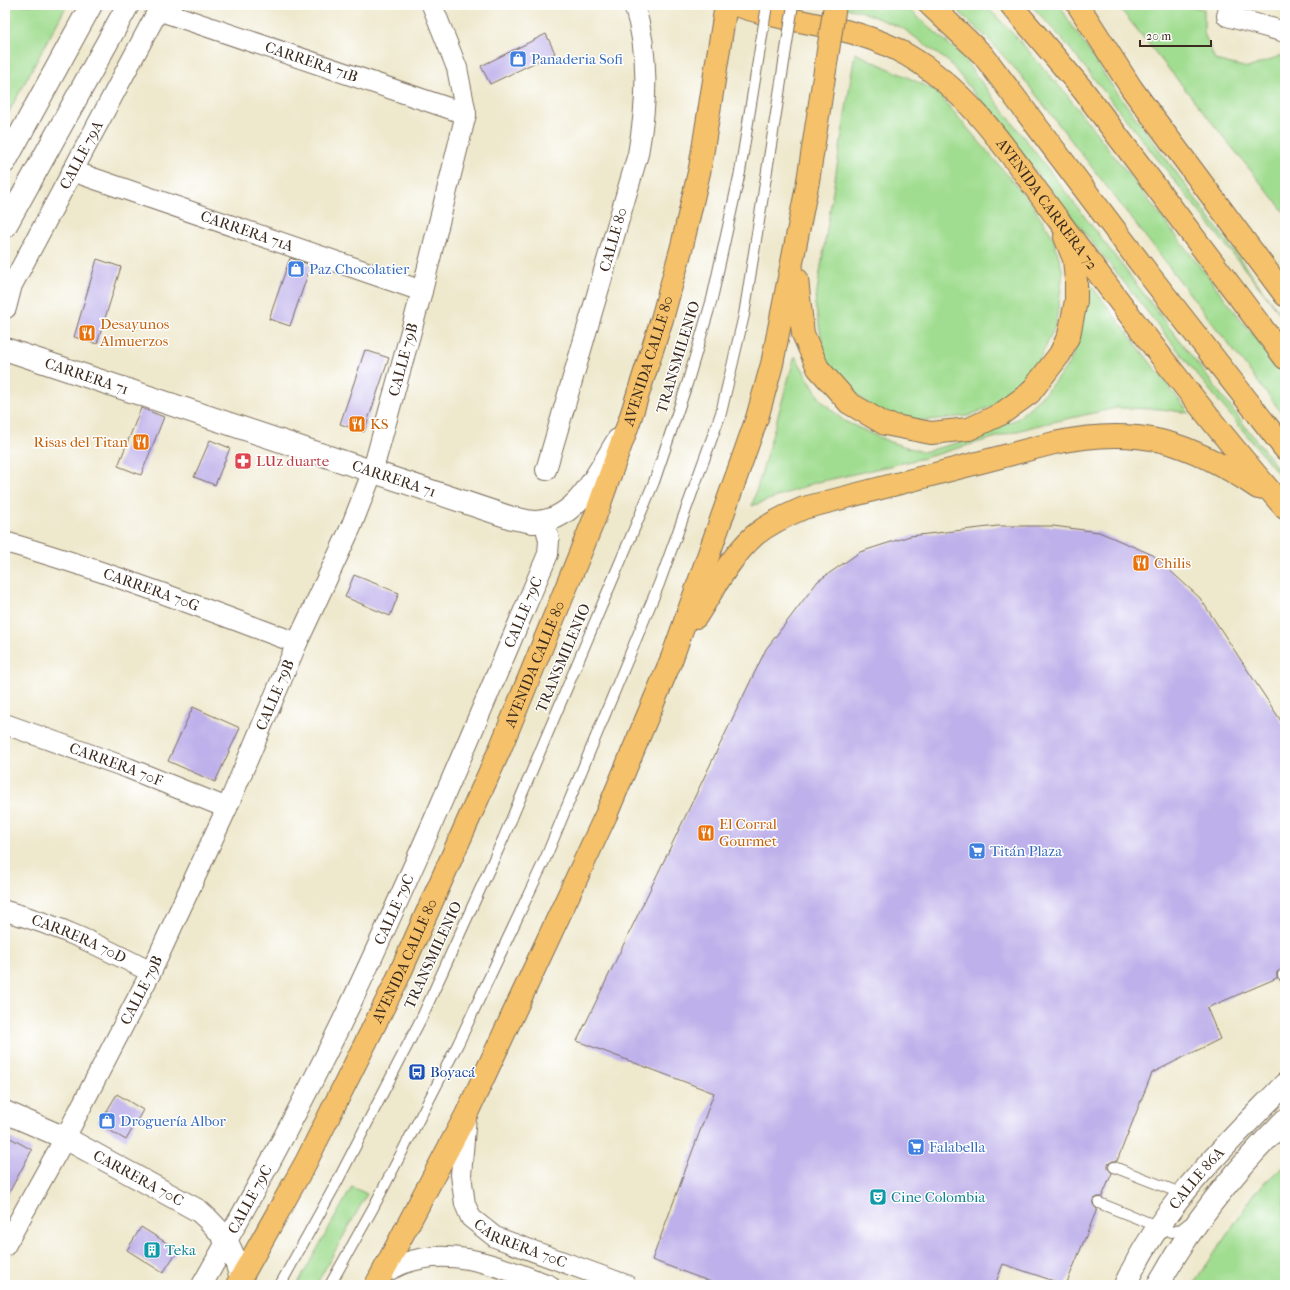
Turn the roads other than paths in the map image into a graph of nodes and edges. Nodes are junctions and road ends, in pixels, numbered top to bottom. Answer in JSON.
{"nodes":[{"id":1,"x":91,"y":5,"type":"edge"},
{"id":2,"x":128,"y":5,"type":"edge"},
{"id":3,"x":432,"y":5,"type":"edge"},
{"id":4,"x":634,"y":5,"type":"edge"},
{"id":5,"x":726,"y":5,"type":"edge"},
{"id":6,"x":736,"y":5,"type":"edge"},
{"id":7,"x":767,"y":5,"type":"edge"},
{"id":8,"x":793,"y":5,"type":"edge"},
{"id":9,"x":835,"y":5,"type":"edge"},
{"id":10,"x":930,"y":5,"type":"edge"},
{"id":11,"x":1011,"y":5,"type":"edge"},
{"id":12,"x":160,"y":8,"type":"edge"},
{"id":13,"x":1080,"y":8,"type":"edge"},
{"id":14,"x":1228,"y":11,"type":"edge"},
{"id":15,"x":1285,"y":32,"type":"edge"},
{"id":16,"x":466,"y":114,"type":"junction"},
{"id":17,"x":5,"y":162,"type":"edge"},
{"id":18,"x":72,"y":171,"type":"junction"},
{"id":19,"x":1060,"y":222,"type":"junction"},
{"id":20,"x":5,"y":227,"type":"edge"},
{"id":21,"x":797,"y":244,"type":"junction"},
{"id":22,"x":422,"y":291,"type":"junction"},
{"id":23,"x":1285,"y":295,"type":"edge"},
{"id":24,"x":6,"y":308,"type":"dead end"},
{"id":25,"x":5,"y":348,"type":"edge"},
{"id":26,"x":1285,"y":358,"type":"edge"},
{"id":27,"x":629,"y":422,"type":"junction"},
{"id":28,"x":1285,"y":450,"type":"edge"},
{"id":29,"x":546,"y":470,"type":"dead end"},
{"id":30,"x":372,"y":472,"type":"junction"},
{"id":31,"x":1285,"y":508,"type":"edge"},
{"id":32,"x":1285,"y":511,"type":"edge"},
{"id":33,"x":544,"y":520,"type":"junction"},
{"id":34,"x":5,"y":542,"type":"edge"},
{"id":35,"x":297,"y":643,"type":"junction"},
{"id":36,"x":672,"y":658,"type":"junction"},
{"id":37,"x":5,"y":724,"type":"edge"},
{"id":38,"x":227,"y":808,"type":"junction"},
{"id":39,"x":5,"y":912,"type":"edge"},
{"id":40,"x":151,"y":972,"type":"junction"},
{"id":41,"x":1285,"y":1084,"type":"edge"},
{"id":42,"x":5,"y":1112,"type":"edge"},
{"id":43,"x":466,"y":1115,"type":"junction"},
{"id":44,"x":1285,"y":1120,"type":"edge"},
{"id":45,"x":65,"y":1138,"type":"junction"},
{"id":46,"x":1114,"y":1167,"type":"dead end"},
{"id":47,"x":1183,"y":1194,"type":"junction"},
{"id":48,"x":1216,"y":1196,"type":"junction"},
{"id":49,"x":1099,"y":1203,"type":"dead end"},
{"id":50,"x":1158,"y":1226,"type":"junction"},
{"id":51,"x":227,"y":1240,"type":"junction"},
{"id":52,"x":5,"y":1246,"type":"edge"},
{"id":53,"x":379,"y":1279,"type":"edge"},
{"id":54,"x":239,"y":1281,"type":"edge"},
{"id":55,"x":546,"y":1284,"type":"edge"},
{"id":56,"x":202,"y":1285,"type":"edge"},
{"id":57,"x":280,"y":1285,"type":"edge"},
{"id":58,"x":330,"y":1285,"type":"edge"},
{"id":59,"x":626,"y":1285,"type":"edge"},
{"id":60,"x":1124,"y":1285,"type":"edge"},
{"id":61,"x":1158,"y":1285,"type":"edge"}],
"edges":[{"from":1,"to":17,"type":"street"},
{"from":2,"to":20,"type":"street","name":"CALLE 79A"},
{"from":3,"to":16,"type":"street"},
{"from":4,"to":29,"type":"street","name":"CALLE 80"},
{"from":5,"to":27,"type":"highway","name":"AVENIDA CALLE 80"},
{"from":6,"to":19,"type":"highway","name":"AVENIDA CARRERA 72"},
{"from":7,"to":57,"type":"lane","name":"TRANSMILENIO","bridge":true},
{"from":8,"to":58,"type":"lane","bridge":true},
{"from":9,"to":21,"type":"highway","bridge":true},
{"from":10,"to":28,"type":"highway"},
{"from":11,"to":26,"type":"highway"},
{"from":12,"to":16,"type":"street","name":"CARRERA 71B"},
{"from":12,"to":18,"type":"street","name":"CALLE 79A"},
{"from":13,"to":23,"type":"highway"},
{"from":14,"to":15,"type":"street"},
{"from":16,"to":22,"type":"street","name":"CALLE 79B"},
{"from":18,"to":22,"type":"street","name":"CARRERA 71A"},
{"from":18,"to":24,"type":"street","name":"CALLE 79A"},
{"from":19,"to":21,"type":"highway"},
{"from":19,"to":31,"type":"highway","name":"AVENIDA CARRERA 72"},
{"from":21,"to":36,"type":"highway"},
{"from":22,"to":30,"type":"street","name":"CALLE 79B"},
{"from":25,"to":30,"type":"street","name":"CARRERA 71"},
{"from":27,"to":33,"type":"street","name":"CARRERA 71"},
{"from":27,"to":54,"type":"highway","name":"AVENIDA CALLE 80"},
{"from":30,"to":33,"type":"street","name":"CARRERA 71"},
{"from":30,"to":35,"type":"street","name":"CALLE 79B"},
{"from":32,"to":36,"type":"highway"},
{"from":33,"to":51,"type":"street","name":"CALLE 79C"},
{"from":34,"to":35,"type":"street","name":"CARRERA 70G"},
{"from":35,"to":38,"type":"street","name":"CALLE 79B"},
{"from":36,"to":43,"type":"highway"},
{"from":37,"to":38,"type":"street","name":"CARRERA 70F"},
{"from":38,"to":40,"type":"street","name":"CALLE 79B"},
{"from":39,"to":40,"type":"street","name":"CARRERA 70D"},
{"from":40,"to":45,"type":"street","name":"CALLE 79B"},
{"from":41,"to":47,"type":"street","name":"CALLE 86A"},
{"from":42,"to":45,"type":"street","name":"CARRERA 70C"},
{"from":43,"to":53,"type":"highway"},
{"from":43,"to":59,"type":"street","name":"CARRERA 70C"},
{"from":44,"to":48,"type":"street","name":"CALLE 86A"},
{"from":45,"to":51,"type":"street","name":"CARRERA 70C"},
{"from":45,"to":52,"type":"street","name":"CALLE 79B"},
{"from":46,"to":47,"type":"lane"},
{"from":47,"to":50,"type":"street","name":"CALLE 86A"},
{"from":48,"to":50,"type":"lane"},
{"from":48,"to":61,"type":"street","name":"CALLE 86A"},
{"from":49,"to":50,"type":"lane"},
{"from":50,"to":60,"type":"street","name":"CALLE 86A"},
{"from":51,"to":54,"type":"street","name":"CARRERA 70C"},
{"from":51,"to":56,"type":"street","name":"CALLE 79C"},
{"from":53,"to":55,"type":"street","name":"CARRERA 70C"}]}
